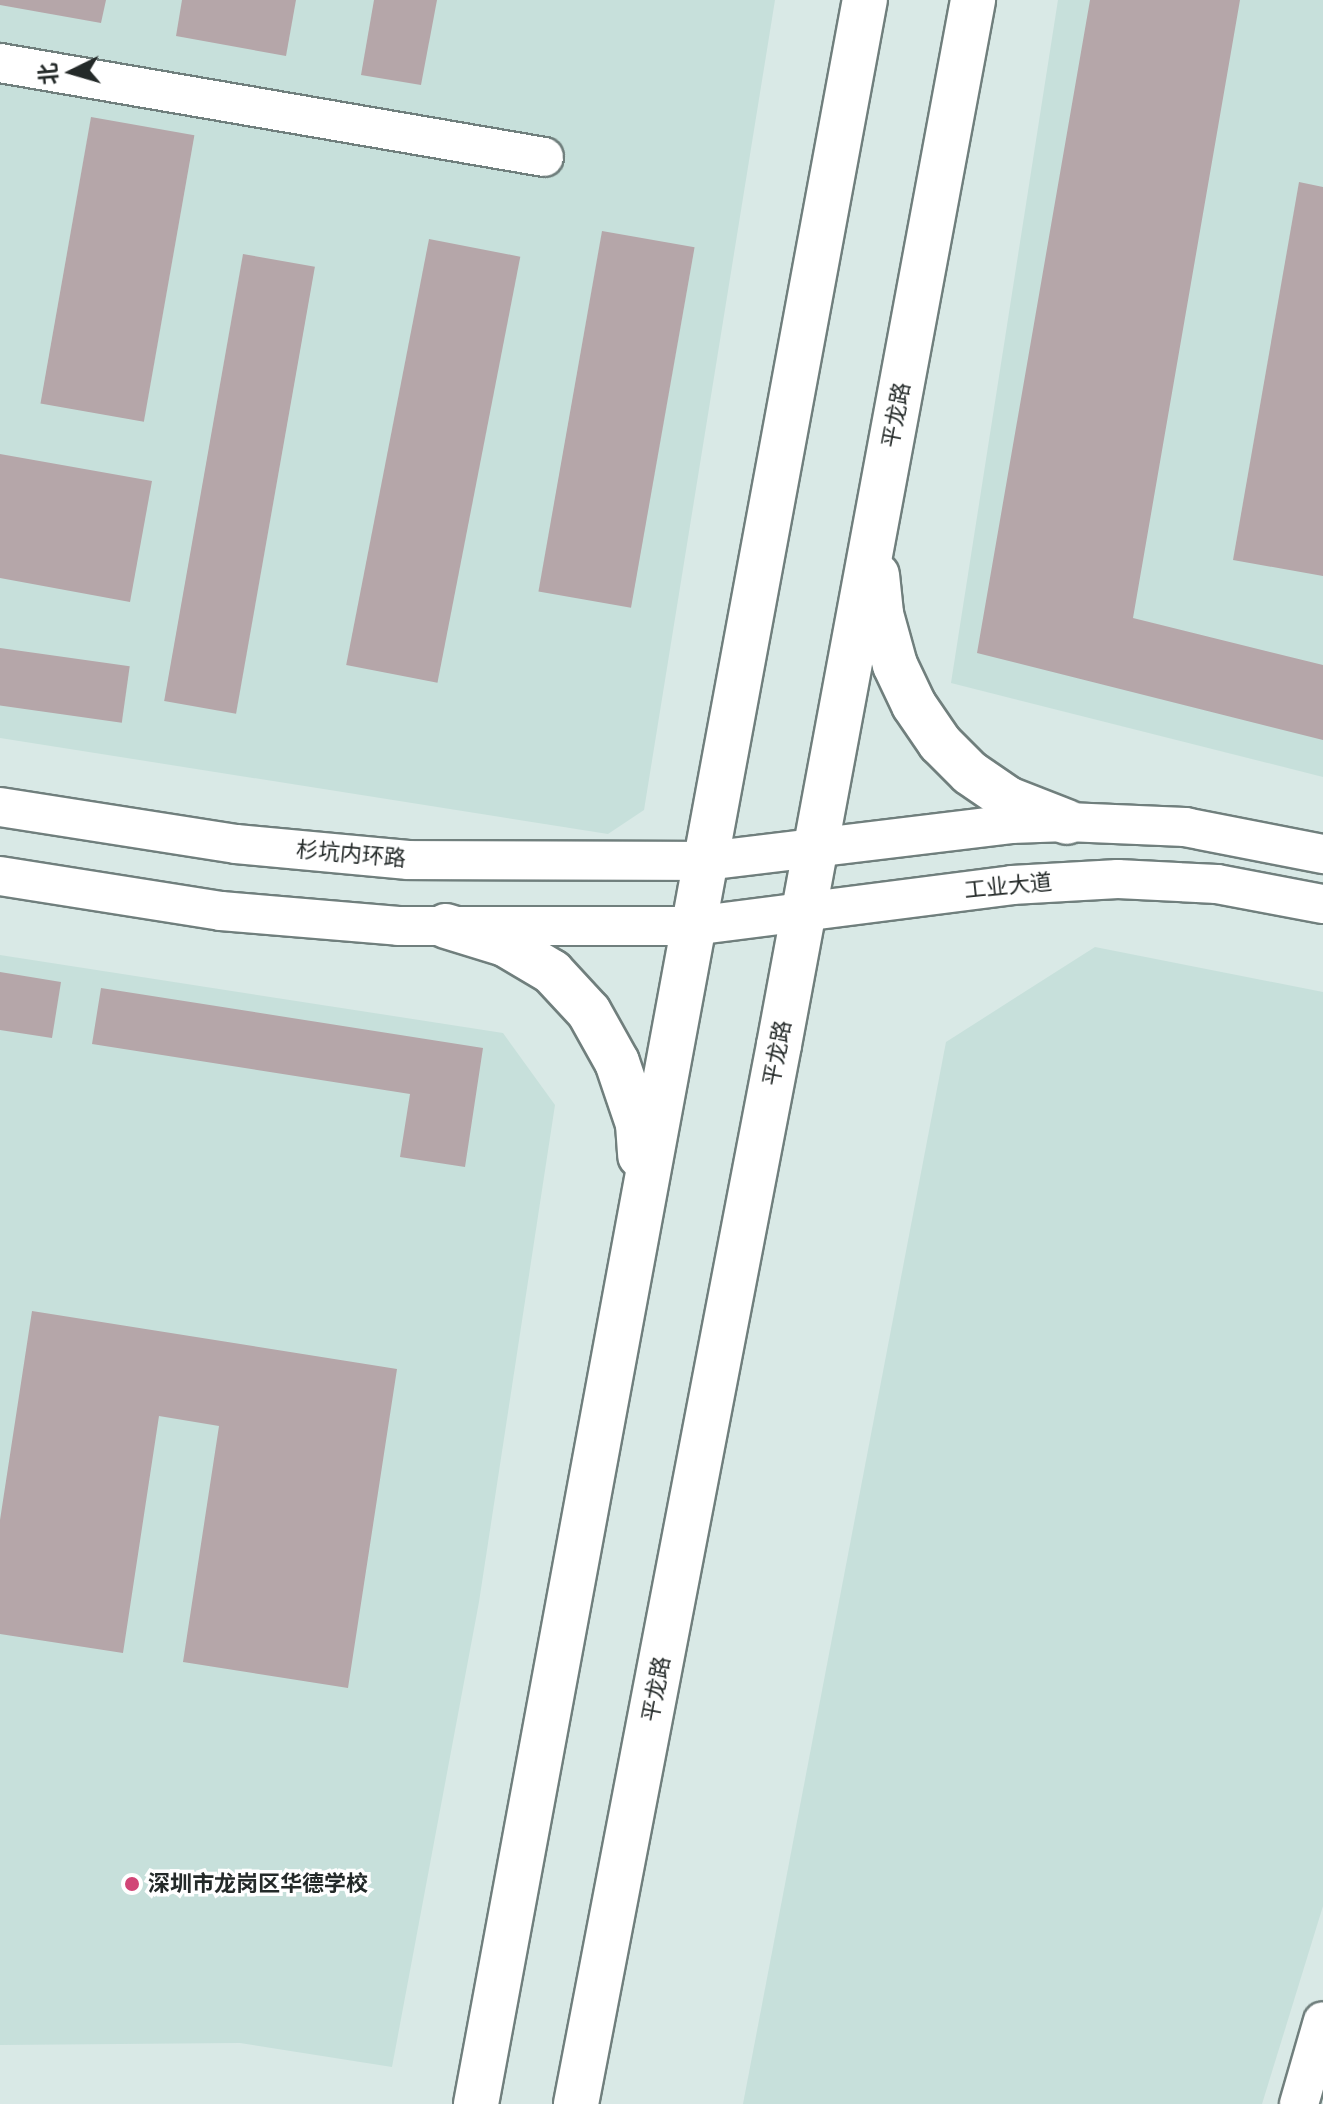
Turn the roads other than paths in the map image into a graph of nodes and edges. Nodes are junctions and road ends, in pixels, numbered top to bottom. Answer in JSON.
{"nodes":[{"id":1,"x":865,"y":0,"type":"edge"},
{"id":2,"x":973,"y":0,"type":"edge"},
{"id":3,"x":0,"y":63,"type":"edge"},
{"id":4,"x":544,"y":157,"type":"dead end"},
{"id":5,"x":878,"y":513,"type":"junction"},
{"id":6,"x":0,"y":807,"type":"edge"},
{"id":7,"x":1067,"y":822,"type":"junction"},
{"id":8,"x":815,"y":850,"type":"junction"},
{"id":9,"x":1323,"y":854,"type":"edge"},
{"id":10,"x":706,"y":861,"type":"junction"},
{"id":11,"x":0,"y":876,"type":"edge"},
{"id":12,"x":1323,"y":904,"type":"edge"},
{"id":13,"x":804,"y":911,"type":"junction"},
{"id":14,"x":446,"y":926,"type":"junction"},
{"id":15,"x":693,"y":926,"type":"junction"},
{"id":16,"x":643,"y":1197,"type":"junction"},
{"id":17,"x":1323,"y":2021,"type":"edge"},
{"id":18,"x":476,"y":2104,"type":"edge"},
{"id":19,"x":576,"y":2104,"type":"edge"},
{"id":20,"x":1299,"y":2104,"type":"edge"}],
"edges":[{"from":1,"to":10,"type":"main road"},
{"from":2,"to":5,"type":"main road","name":"平龙路"},
{"from":3,"to":4,"type":"street"},
{"from":5,"to":7,"type":"main road"},
{"from":5,"to":8,"type":"main road","name":"平龙路"},
{"from":6,"to":10,"type":"street","name":"杉坑内环路"},
{"from":7,"to":8,"type":"street"},
{"from":7,"to":9,"type":"street"},
{"from":8,"to":10,"type":"street"},
{"from":8,"to":13,"type":"main road","name":"平龙路"},
{"from":10,"to":15,"type":"main road"},
{"from":11,"to":14,"type":"street"},
{"from":12,"to":13,"type":"street","name":"工业大道"},
{"from":13,"to":15,"type":"street","name":"工业大道"},
{"from":13,"to":19,"type":"main road","name":"平龙路"},
{"from":14,"to":15,"type":"street"},
{"from":14,"to":16,"type":"main road"},
{"from":15,"to":16,"type":"main road"},
{"from":16,"to":18,"type":"main road"},
{"from":17,"to":20,"type":"street"}]}
